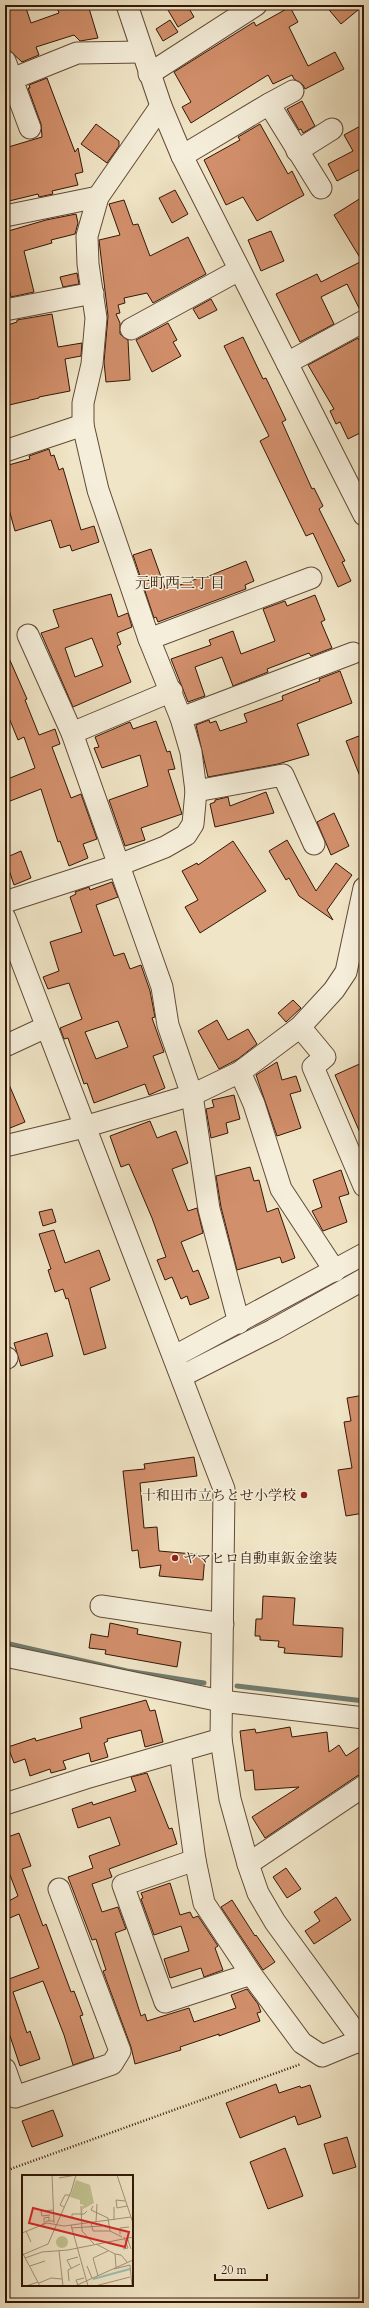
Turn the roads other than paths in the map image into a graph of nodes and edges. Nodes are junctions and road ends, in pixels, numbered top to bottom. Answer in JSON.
{"nodes":[{"id":1,"x":127,"y":5,"type":"edge"},
{"id":2,"x":256,"y":5,"type":"edge"},
{"id":3,"x":142,"y":52,"type":"junction"},
{"id":4,"x":8,"y":70,"type":"edge"},
{"id":5,"x":149,"y":74,"type":"junction"},
{"id":6,"x":293,"y":91,"type":"dead end"},
{"id":7,"x":269,"y":104,"type":"junction"},
{"id":8,"x":160,"y":106,"type":"junction"},
{"id":9,"x":30,"y":128,"type":"dead end"},
{"id":10,"x":332,"y":129,"type":"dead end"},
{"id":11,"x":297,"y":151,"type":"junction"},
{"id":12,"x":182,"y":156,"type":"junction"},
{"id":13,"x":321,"y":188,"type":"dead end"},
{"id":14,"x":98,"y":197,"type":"junction"},
{"id":15,"x":5,"y":216,"type":"edge"},
{"id":16,"x":239,"y":270,"type":"junction"},
{"id":17,"x":93,"y":293,"type":"junction"},
{"id":18,"x":5,"y":310,"type":"edge"},
{"id":19,"x":364,"y":321,"type":"edge"},
{"id":20,"x":131,"y":328,"type":"dead end"},
{"id":21,"x":287,"y":363,"type":"junction"},
{"id":22,"x":83,"y":425,"type":"junction"},
{"id":23,"x":5,"y":451,"type":"edge"},
{"id":24,"x":364,"y":515,"type":"edge"},
{"id":25,"x":311,"y":578,"type":"dead end"},
{"id":26,"x":28,"y":635,"type":"dead end"},
{"id":27,"x":149,"y":639,"type":"junction"},
{"id":28,"x":353,"y":653,"type":"dead end"},
{"id":29,"x":172,"y":691,"type":"junction"},
{"id":30,"x":181,"y":718,"type":"junction"},
{"id":31,"x":72,"y":733,"type":"junction"},
{"id":32,"x":196,"y":791,"type":"junction"},
{"id":33,"x":314,"y":844,"type":"dead end"},
{"id":34,"x":119,"y":865,"type":"junction"},
{"id":35,"x":364,"y":888,"type":"edge"},
{"id":36,"x":5,"y":902,"type":"edge"},
{"id":37,"x":5,"y":918,"type":"edge"},
{"id":38,"x":46,"y":1027,"type":"junction"},
{"id":39,"x":300,"y":1027,"type":"junction"},
{"id":40,"x":5,"y":1046,"type":"edge"},
{"id":41,"x":240,"y":1072,"type":"junction"},
{"id":42,"x":192,"y":1095,"type":"junction"},
{"id":43,"x":84,"y":1127,"type":"junction"},
{"id":44,"x":5,"y":1146,"type":"edge"},
{"id":45,"x":364,"y":1186,"type":"edge"},
{"id":46,"x":364,"y":1254,"type":"edge"},
{"id":47,"x":335,"y":1271,"type":"junction"},
{"id":48,"x":364,"y":1279,"type":"edge"},
{"id":49,"x":239,"y":1323,"type":"junction"},
{"id":50,"x":175,"y":1356,"type":"junction"},
{"id":51,"x":182,"y":1376,"type":"junction"},
{"id":52,"x":101,"y":1606,"type":"dead end"},
{"id":53,"x":223,"y":1624,"type":"junction"},
{"id":54,"x":5,"y":1656,"type":"edge"},
{"id":55,"x":221,"y":1701,"type":"junction"},
{"id":56,"x":364,"y":1718,"type":"edge"},
{"id":57,"x":221,"y":1739,"type":"junction"},
{"id":58,"x":180,"y":1751,"type":"junction"},
{"id":59,"x":364,"y":1786,"type":"edge"},
{"id":60,"x":5,"y":1804,"type":"edge"},
{"id":61,"x":195,"y":1860,"type":"junction"},
{"id":62,"x":248,"y":1864,"type":"junction"},
{"id":63,"x":59,"y":1889,"type":"dead end"},
{"id":64,"x":251,"y":1974,"type":"junction"},
{"id":65,"x":363,"y":2042,"type":"edge"},
{"id":66,"x":5,"y":2069,"type":"edge"}],
"edges":[{"from":1,"to":3,"type":"street"},
{"from":2,"to":5,"type":"street"},
{"from":3,"to":4,"type":"street"},
{"from":3,"to":5,"type":"street"},
{"from":4,"to":9,"type":"street"},
{"from":5,"to":8,"type":"street"},
{"from":6,"to":7,"type":"street"},
{"from":7,"to":11,"type":"street"},
{"from":7,"to":12,"type":"street"},
{"from":8,"to":12,"type":"street"},
{"from":8,"to":14,"type":"street"},
{"from":10,"to":11,"type":"street"},
{"from":11,"to":13,"type":"street"},
{"from":12,"to":16,"type":"street"},
{"from":14,"to":15,"type":"street"},
{"from":14,"to":17,"type":"street"},
{"from":16,"to":20,"type":"street"},
{"from":16,"to":21,"type":"street"},
{"from":17,"to":18,"type":"street"},
{"from":17,"to":22,"type":"street"},
{"from":19,"to":21,"type":"street"},
{"from":21,"to":24,"type":"street"},
{"from":22,"to":23,"type":"street"},
{"from":22,"to":27,"type":"street"},
{"from":25,"to":27,"type":"street"},
{"from":26,"to":31,"type":"street"},
{"from":27,"to":29,"type":"street"},
{"from":28,"to":30,"type":"street"},
{"from":29,"to":30,"type":"street"},
{"from":29,"to":31,"type":"street"},
{"from":30,"to":32,"type":"street"},
{"from":31,"to":34,"type":"street"},
{"from":32,"to":33,"type":"street"},
{"from":32,"to":34,"type":"street"},
{"from":34,"to":36,"type":"street"},
{"from":34,"to":42,"type":"street"},
{"from":35,"to":39,"type":"street"},
{"from":37,"to":38,"type":"street"},
{"from":38,"to":40,"type":"street"},
{"from":38,"to":43,"type":"street"},
{"from":39,"to":41,"type":"street"},
{"from":39,"to":45,"type":"street"},
{"from":41,"to":42,"type":"street"},
{"from":41,"to":47,"type":"street"},
{"from":42,"to":43,"type":"street"},
{"from":42,"to":49,"type":"street"},
{"from":43,"to":44,"type":"street"},
{"from":43,"to":50,"type":"street"},
{"from":46,"to":47,"type":"street"},
{"from":47,"to":49,"type":"street"},
{"from":48,"to":51,"type":"street"},
{"from":49,"to":50,"type":"street"},
{"from":50,"to":51,"type":"street"},
{"from":51,"to":53,"type":"street"},
{"from":52,"to":53,"type":"street"},
{"from":53,"to":55,"type":"street"},
{"from":54,"to":55,"type":"street"},
{"from":55,"to":56,"type":"street"},
{"from":55,"to":57,"type":"street"},
{"from":57,"to":58,"type":"street"},
{"from":57,"to":62,"type":"street"},
{"from":58,"to":60,"type":"street"},
{"from":58,"to":61,"type":"street"},
{"from":59,"to":62,"type":"street"},
{"from":61,"to":64,"type":"street"},
{"from":61,"to":64,"type":"street"},
{"from":62,"to":65,"type":"street"},
{"from":63,"to":66,"type":"street"},
{"from":64,"to":65,"type":"street"}]}
